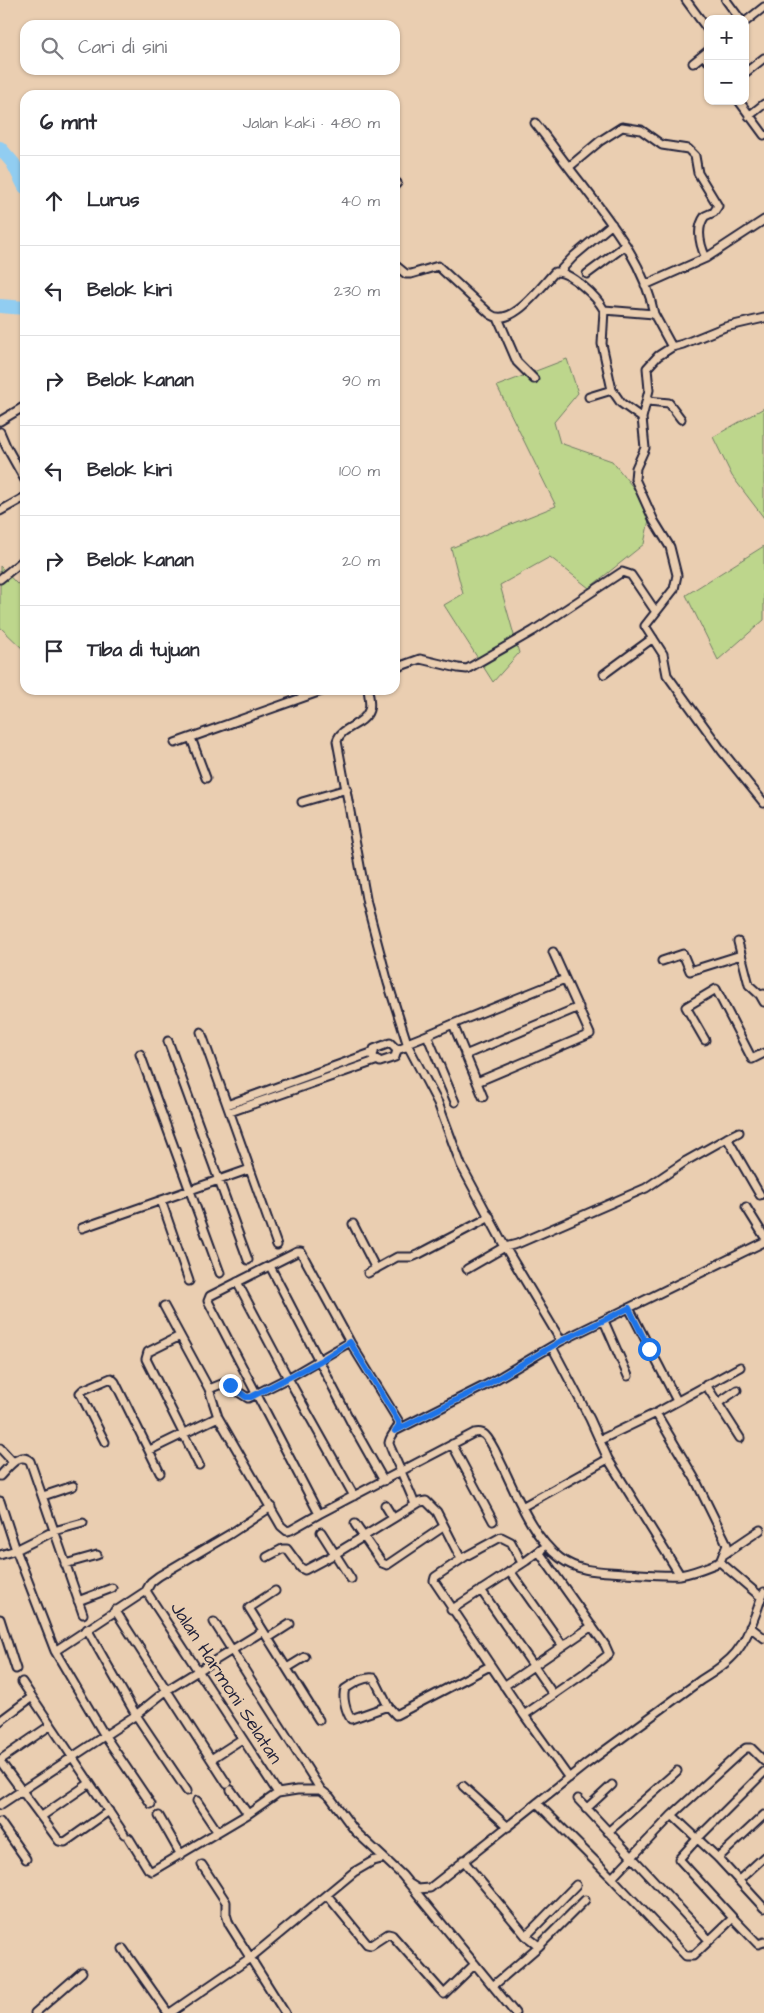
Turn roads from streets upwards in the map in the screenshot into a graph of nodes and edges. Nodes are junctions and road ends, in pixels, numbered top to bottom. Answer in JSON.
{"nodes":[{"id":1,"x":686,"y":0,"type":"edge"},
{"id":2,"x":726,"y":0,"type":"edge"},
{"id":3,"x":761,"y":0,"type":"edge"},
{"id":4,"x":764,"y":5,"type":"edge"},
{"id":5,"x":737,"y":15,"type":"edge"},
{"id":6,"x":749,"y":18,"type":"edge"},
{"id":7,"x":704,"y":25,"type":"edge"},
{"id":8,"x":704,"y":57,"type":"edge"},
{"id":9,"x":764,"y":58,"type":"edge"},
{"id":10,"x":693,"y":63,"type":"dead end"},
{"id":11,"x":749,"y":69,"type":"edge"},
{"id":12,"x":764,"y":104,"type":"edge"},
{"id":13,"x":742,"y":105,"type":"edge"},
{"id":14,"x":750,"y":116,"type":"junction"},
{"id":15,"x":535,"y":123,"type":"dead end"},
{"id":16,"x":764,"y":135,"type":"edge"},
{"id":17,"x":569,"y":166,"type":"junction"},
{"id":18,"x":764,"y":220,"type":"edge"},
{"id":19,"x":612,"y":224,"type":"junction"},
{"id":20,"x":626,"y":245,"type":"junction"},
{"id":21,"x":706,"y":258,"type":"junction"},
{"id":22,"x":400,"y":269,"type":"edge"},
{"id":23,"x":559,"y":272,"type":"junction"},
{"id":24,"x":587,"y":274,"type":"dead end"},
{"id":25,"x":645,"y":285,"type":"junction"},
{"id":26,"x":604,"y":310,"type":"junction"},
{"id":27,"x":654,"y":314,"type":"junction"},
{"id":28,"x":498,"y":318,"type":"junction"},
{"id":29,"x":764,"y":318,"type":"edge"},
{"id":30,"x":672,"y":347,"type":"junction"},
{"id":31,"x":534,"y":379,"type":"dead end"},
{"id":32,"x":612,"y":390,"type":"junction"},
{"id":33,"x":589,"y":397,"type":"dead end"},
{"id":34,"x":648,"y":401,"type":"junction"},
{"id":35,"x":20,"y":409,"type":"edge"},
{"id":36,"x":642,"y":418,"type":"junction"},
{"id":37,"x":681,"y":419,"type":"dead end"},
{"id":38,"x":0,"y":421,"type":"edge"},
{"id":39,"x":0,"y":432,"type":"edge"},
{"id":40,"x":20,"y":471,"type":"edge"},
{"id":41,"x":20,"y":500,"type":"edge"},
{"id":42,"x":0,"y":511,"type":"edge"},
{"id":43,"x":20,"y":563,"type":"edge"},
{"id":44,"x":0,"y":579,"type":"edge"},
{"id":45,"x":656,"y":612,"type":"junction"},
{"id":46,"x":653,"y":638,"type":"junction"},
{"id":47,"x":400,"y":666,"type":"edge"},
{"id":48,"x":604,"y":674,"type":"dead end"},
{"id":49,"x":310,"y":695,"type":"edge"},
{"id":50,"x":368,"y":695,"type":"edge"},
{"id":51,"x":191,"y":738,"type":"junction"},
{"id":52,"x":175,"y":743,"type":"dead end"},
{"id":53,"x":206,"y":778,"type":"dead end"},
{"id":54,"x":347,"y":789,"type":"junction"},
{"id":55,"x":302,"y":802,"type":"dead end"},
{"id":56,"x":764,"y":803,"type":"edge"},
{"id":57,"x":738,"y":942,"type":"dead end"},
{"id":58,"x":553,"y":952,"type":"dead end"},
{"id":59,"x":741,"y":955,"type":"junction"},
{"id":60,"x":662,"y":961,"type":"dead end"},
{"id":61,"x":565,"y":980,"type":"junction"},
{"id":62,"x":762,"y":994,"type":"edge"},
{"id":63,"x":764,"y":1002,"type":"edge"},
{"id":64,"x":579,"y":1007,"type":"junction"},
{"id":65,"x":452,"y":1024,"type":"junction"},
{"id":66,"x":201,"y":1032,"type":"dead end"},
{"id":67,"x":427,"y":1035,"type":"junction"},
{"id":68,"x":705,"y":1040,"type":"dead end"},
{"id":69,"x":168,"y":1041,"type":"dead end"},
{"id":70,"x":407,"y":1045,"type":"junction"},
{"id":71,"x":397,"y":1050,"type":"junction"},
{"id":72,"x":374,"y":1052,"type":"junction"},
{"id":73,"x":764,"y":1053,"type":"edge"},
{"id":74,"x":140,"y":1054,"type":"dead end"},
{"id":75,"x":465,"y":1055,"type":"junction"},
{"id":76,"x":378,"y":1060,"type":"junction"},
{"id":77,"x":292,"y":1082,"type":"junction"},
{"id":78,"x":477,"y":1082,"type":"junction"},
{"id":79,"x":295,"y":1090,"type":"junction"},
{"id":80,"x":483,"y":1097,"type":"dead end"},
{"id":81,"x":455,"y":1102,"type":"dead end"},
{"id":82,"x":227,"y":1105,"type":"junction"},
{"id":83,"x":230,"y":1112,"type":"junction"},
{"id":84,"x":739,"y":1132,"type":"dead end"},
{"id":85,"x":727,"y":1138,"type":"junction"},
{"id":86,"x":250,"y":1169,"type":"junction"},
{"id":87,"x":219,"y":1180,"type":"junction"},
{"id":88,"x":190,"y":1190,"type":"junction"},
{"id":89,"x":760,"y":1196,"type":"dead end"},
{"id":90,"x":161,"y":1200,"type":"junction"},
{"id":91,"x":746,"y":1207,"type":"dead end"},
{"id":92,"x":490,"y":1218,"type":"junction"},
{"id":93,"x":353,"y":1224,"type":"dead end"},
{"id":94,"x":82,"y":1228,"type":"dead end"},
{"id":95,"x":764,"y":1236,"type":"edge"},
{"id":96,"x":764,"y":1242,"type":"edge"},
{"id":97,"x":277,"y":1245,"type":"dead end"},
{"id":98,"x":505,"y":1247,"type":"junction"},
{"id":99,"x":248,"y":1260,"type":"dead end"},
{"id":100,"x":270,"y":1266,"type":"junction"},
{"id":101,"x":376,"y":1268,"type":"junction"},
{"id":102,"x":467,"y":1269,"type":"dead end"},
{"id":103,"x":220,"y":1273,"type":"dead end"},
{"id":104,"x":368,"y":1273,"type":"dead end"},
{"id":105,"x":189,"y":1281,"type":"dead end"},
{"id":106,"x":237,"y":1282,"type":"junction"},
{"id":107,"x":164,"y":1306,"type":"dead end"},
{"id":108,"x":629,"y":1308,"type":"junction"},
{"id":109,"x":604,"y":1321,"type":"junction"},
{"id":110,"x":180,"y":1336,"type":"junction"},
{"id":111,"x":561,"y":1341,"type":"junction"},
{"id":112,"x":350,"y":1342,"type":"junction"},
{"id":113,"x":552,"y":1347,"type":"junction"},
{"id":114,"x":320,"y":1361,"type":"junction"},
{"id":115,"x":740,"y":1367,"type":"dead end"},
{"id":116,"x":628,"y":1376,"type":"dead end"},
{"id":117,"x":288,"y":1378,"type":"junction"},
{"id":118,"x":706,"y":1386,"type":"junction"},
{"id":119,"x":209,"y":1389,"type":"junction"},
{"id":120,"x":737,"y":1390,"type":"dead end"},
{"id":121,"x":256,"y":1395,"type":"junction"},
{"id":122,"x":677,"y":1401,"type":"junction"},
{"id":123,"x":718,"y":1403,"type":"junction"},
{"id":124,"x":656,"y":1413,"type":"junction"},
{"id":125,"x":218,"y":1417,"type":"junction"},
{"id":126,"x":395,"y":1431,"type":"junction"},
{"id":127,"x":184,"y":1433,"type":"junction"},
{"id":128,"x":740,"y":1438,"type":"dead end"},
{"id":129,"x":600,"y":1440,"type":"junction"},
{"id":130,"x":104,"y":1442,"type":"dead end"},
{"id":131,"x":452,"y":1444,"type":"junction"},
{"id":132,"x":0,"y":1448,"type":"edge"},
{"id":133,"x":150,"y":1450,"type":"junction"},
{"id":134,"x":608,"y":1459,"type":"junction"},
{"id":135,"x":13,"y":1462,"type":"junction"},
{"id":136,"x":199,"y":1465,"type":"dead end"},
{"id":137,"x":402,"y":1471,"type":"junction"},
{"id":138,"x":160,"y":1473,"type":"dead end"},
{"id":139,"x":0,"y":1476,"type":"edge"},
{"id":140,"x":384,"y":1481,"type":"junction"},
{"id":141,"x":73,"y":1486,"type":"dead end"},
{"id":142,"x":43,"y":1496,"type":"junction"},
{"id":143,"x":354,"y":1496,"type":"junction"},
{"id":144,"x":0,"y":1501,"type":"edge"},
{"id":145,"x":385,"y":1505,"type":"dead end"},
{"id":146,"x":415,"y":1505,"type":"junction"},
{"id":147,"x":271,"y":1507,"type":"junction"},
{"id":148,"x":522,"y":1507,"type":"junction"},
{"id":149,"x":319,"y":1514,"type":"junction"},
{"id":150,"x":393,"y":1518,"type":"junction"},
{"id":151,"x":493,"y":1521,"type":"dead end"},
{"id":152,"x":83,"y":1523,"type":"dead end"},
{"id":153,"x":355,"y":1524,"type":"dead end"},
{"id":154,"x":444,"y":1527,"type":"junction"},
{"id":155,"x":760,"y":1530,"type":"dead end"},
{"id":156,"x":54,"y":1532,"type":"junction"},
{"id":157,"x":321,"y":1532,"type":"dead end"},
{"id":158,"x":363,"y":1538,"type":"junction"},
{"id":159,"x":545,"y":1544,"type":"junction"},
{"id":160,"x":16,"y":1550,"type":"junction"},
{"id":161,"x":540,"y":1552,"type":"junction"},
{"id":162,"x":335,"y":1554,"type":"junction"},
{"id":163,"x":0,"y":1555,"type":"edge"},
{"id":164,"x":97,"y":1555,"type":"dead end"},
{"id":165,"x":266,"y":1557,"type":"dead end"},
{"id":166,"x":461,"y":1559,"type":"junction"},
{"id":167,"x":721,"y":1559,"type":"junction"},
{"id":168,"x":522,"y":1563,"type":"junction"},
{"id":169,"x":65,"y":1564,"type":"junction"},
{"id":170,"x":510,"y":1571,"type":"junction"},
{"id":171,"x":680,"y":1574,"type":"junction"},
{"id":172,"x":351,"y":1579,"type":"dead end"},
{"id":173,"x":112,"y":1588,"type":"dead end"},
{"id":174,"x":480,"y":1590,"type":"junction"},
{"id":175,"x":146,"y":1591,"type":"junction"},
{"id":176,"x":275,"y":1591,"type":"dead end"},
{"id":177,"x":762,"y":1594,"type":"edge"},
{"id":178,"x":78,"y":1601,"type":"junction"},
{"id":179,"x":116,"y":1610,"type":"junction"},
{"id":180,"x":451,"y":1610,"type":"junction"},
{"id":181,"x":83,"y":1614,"type":"dead end"},
{"id":182,"x":0,"y":1620,"type":"edge"},
{"id":183,"x":214,"y":1622,"type":"dead end"},
{"id":184,"x":290,"y":1624,"type":"dead end"},
{"id":185,"x":592,"y":1626,"type":"junction"},
{"id":186,"x":750,"y":1627,"type":"junction"},
{"id":187,"x":87,"y":1629,"type":"junction"},
{"id":188,"x":263,"y":1631,"type":"junction"},
{"id":189,"x":268,"y":1638,"type":"junction"},
{"id":190,"x":764,"y":1638,"type":"edge"},
{"id":191,"x":563,"y":1646,"type":"junction"},
{"id":192,"x":232,"y":1650,"type":"junction"},
{"id":193,"x":55,"y":1651,"type":"junction"},
{"id":194,"x":305,"y":1657,"type":"dead end"},
{"id":195,"x":490,"y":1666,"type":"junction"},
{"id":196,"x":534,"y":1666,"type":"junction"},
{"id":197,"x":287,"y":1668,"type":"junction"},
{"id":198,"x":16,"y":1669,"type":"dead end"},
{"id":199,"x":199,"y":1670,"type":"junction"},
{"id":200,"x":22,"y":1682,"type":"dead end"},
{"id":201,"x":504,"y":1686,"type":"junction"},
{"id":202,"x":166,"y":1690,"type":"junction"},
{"id":203,"x":553,"y":1694,"type":"junction"},
{"id":204,"x":32,"y":1697,"type":"junction"},
{"id":205,"x":388,"y":1706,"type":"junction"},
{"id":206,"x":136,"y":1715,"type":"junction"},
{"id":207,"x":524,"y":1715,"type":"junction"},
{"id":208,"x":319,"y":1720,"type":"dead end"},
{"id":209,"x":0,"y":1721,"type":"edge"},
{"id":210,"x":51,"y":1725,"type":"junction"},
{"id":211,"x":105,"y":1736,"type":"junction"},
{"id":212,"x":242,"y":1739,"type":"junction"},
{"id":213,"x":72,"y":1757,"type":"junction"},
{"id":214,"x":211,"y":1759,"type":"junction"},
{"id":215,"x":0,"y":1760,"type":"edge"},
{"id":216,"x":764,"y":1761,"type":"edge"},
{"id":217,"x":677,"y":1771,"type":"dead end"},
{"id":218,"x":764,"y":1772,"type":"edge"},
{"id":219,"x":569,"y":1778,"type":"junction"},
{"id":220,"x":90,"y":1783,"type":"junction"},
{"id":221,"x":463,"y":1786,"type":"dead end"},
{"id":222,"x":612,"y":1786,"type":"dead end"},
{"id":223,"x":321,"y":1790,"type":"junction"},
{"id":224,"x":23,"y":1791,"type":"junction"},
{"id":225,"x":187,"y":1791,"type":"dead end"},
{"id":226,"x":278,"y":1793,"type":"junction"},
{"id":227,"x":578,"y":1800,"type":"dead end"},
{"id":228,"x":197,"y":1801,"type":"dead end"},
{"id":229,"x":151,"y":1804,"type":"dead end"},
{"id":230,"x":537,"y":1804,"type":"junction"},
{"id":231,"x":0,"y":1805,"type":"edge"},
{"id":232,"x":586,"y":1809,"type":"junction"},
{"id":233,"x":109,"y":1811,"type":"junction"},
{"id":234,"x":248,"y":1814,"type":"junction"},
{"id":235,"x":672,"y":1815,"type":"junction"},
{"id":236,"x":764,"y":1815,"type":"edge"},
{"id":237,"x":42,"y":1816,"type":"junction"},
{"id":238,"x":159,"y":1816,"type":"dead end"},
{"id":239,"x":0,"y":1822,"type":"edge"},
{"id":240,"x":508,"y":1827,"type":"junction"},
{"id":241,"x":217,"y":1831,"type":"junction"},
{"id":242,"x":608,"y":1832,"type":"junction"},
{"id":243,"x":697,"y":1839,"type":"junction"},
{"id":244,"x":181,"y":1855,"type":"junction"},
{"id":245,"x":764,"y":1857,"type":"edge"},
{"id":246,"x":384,"y":1858,"type":"junction"},
{"id":247,"x":633,"y":1858,"type":"junction"},
{"id":248,"x":718,"y":1858,"type":"junction"},
{"id":249,"x":26,"y":1859,"type":"dead end"},
{"id":250,"x":463,"y":1860,"type":"junction"},
{"id":251,"x":202,"y":1865,"type":"dead end"},
{"id":252,"x":612,"y":1878,"type":"junction"},
{"id":253,"x":739,"y":1880,"type":"junction"},
{"id":254,"x":410,"y":1884,"type":"junction"},
{"id":255,"x":576,"y":1884,"type":"dead end"},
{"id":256,"x":328,"y":1895,"type":"junction"},
{"id":257,"x":585,"y":1900,"type":"dead end"},
{"id":258,"x":763,"y":1903,"type":"edge"},
{"id":259,"x":733,"y":1918,"type":"junction"},
{"id":260,"x":526,"y":1936,"type":"junction"},
{"id":261,"x":709,"y":1940,"type":"junction"},
{"id":262,"x":764,"y":1942,"type":"edge"},
{"id":263,"x":539,"y":1946,"type":"junction"},
{"id":264,"x":123,"y":1949,"type":"dead end"},
{"id":265,"x":250,"y":1958,"type":"junction"},
{"id":266,"x":475,"y":1964,"type":"junction"},
{"id":267,"x":82,"y":1972,"type":"dead end"},
{"id":268,"x":493,"y":1986,"type":"junction"},
{"id":269,"x":35,"y":2013,"type":"edge"},
{"id":270,"x":169,"y":2013,"type":"edge"},
{"id":271,"x":285,"y":2013,"type":"edge"},
{"id":272,"x":515,"y":2013,"type":"edge"}],
"edges":[{"from":1,"to":7,"type":"street"},
{"from":2,"to":5,"type":"street"},
{"from":3,"to":4,"type":"street"},
{"from":4,"to":6,"type":"street"},
{"from":8,"to":10,"type":"street"},
{"from":9,"to":11,"type":"street"},
{"from":12,"to":14,"type":"street"},
{"from":13,"to":14,"type":"street"},
{"from":14,"to":16,"type":"street"},
{"from":15,"to":17,"type":"street"},
{"from":17,"to":19,"type":"street"},
{"from":17,"to":21,"type":"street"},
{"from":18,"to":21,"type":"street"},
{"from":19,"to":20,"type":"street"},
{"from":19,"to":23,"type":"street"},
{"from":20,"to":24,"type":"street"},
{"from":20,"to":25,"type":"street"},
{"from":21,"to":25,"type":"street"},
{"from":22,"to":28,"type":"street"},
{"from":23,"to":26,"type":"street"},
{"from":23,"to":28,"type":"street"},
{"from":25,"to":27,"type":"street"},
{"from":26,"to":27,"type":"street"},
{"from":26,"to":32,"type":"street"},
{"from":27,"to":30,"type":"street"},
{"from":28,"to":31,"type":"street"},
{"from":29,"to":30,"type":"street"},
{"from":30,"to":34,"type":"street"},
{"from":32,"to":33,"type":"street"},
{"from":32,"to":36,"type":"street"},
{"from":34,"to":36,"type":"street"},
{"from":34,"to":37,"type":"street"},
{"from":35,"to":38,"type":"street"},
{"from":36,"to":45,"type":"street"},
{"from":39,"to":40,"type":"street"},
{"from":41,"to":42,"type":"street"},
{"from":43,"to":44,"type":"street"},
{"from":45,"to":46,"type":"street"},
{"from":45,"to":47,"type":"street"},
{"from":46,"to":48,"type":"street"},
{"from":46,"to":56,"type":"street"},
{"from":49,"to":51,"type":"street"},
{"from":50,"to":54,"type":"street"},
{"from":51,"to":52,"type":"street"},
{"from":51,"to":53,"type":"street"},
{"from":54,"to":55,"type":"street"},
{"from":54,"to":70,"type":"street"},
{"from":57,"to":59,"type":"street"},
{"from":58,"to":61,"type":"street"},
{"from":59,"to":60,"type":"street"},
{"from":59,"to":62,"type":"street"},
{"from":61,"to":64,"type":"street"},
{"from":61,"to":65,"type":"street"},
{"from":62,"to":63,"type":"street"},
{"from":64,"to":75,"type":"street"},
{"from":64,"to":78,"type":"street"},
{"from":65,"to":67,"type":"street"},
{"from":65,"to":75,"type":"street"},
{"from":66,"to":82,"type":"street"},
{"from":67,"to":70,"type":"street"},
{"from":67,"to":81,"type":"street"},
{"from":68,"to":73,"type":"street"},
{"from":69,"to":87,"type":"street"},
{"from":70,"to":71,"type":"street"},
{"from":70,"to":92,"type":"street"},
{"from":71,"to":72,"type":"street"},
{"from":71,"to":76,"type":"street"},
{"from":72,"to":76,"type":"street"},
{"from":72,"to":77,"type":"street"},
{"from":74,"to":88,"type":"street"},
{"from":75,"to":78,"type":"street"},
{"from":76,"to":79,"type":"street"},
{"from":77,"to":79,"type":"street"},
{"from":77,"to":82,"type":"street"},
{"from":78,"to":80,"type":"street"},
{"from":79,"to":83,"type":"street"},
{"from":82,"to":83,"type":"street"},
{"from":83,"to":86,"type":"street"},
{"from":84,"to":85,"type":"street"},
{"from":85,"to":89,"type":"street"},
{"from":85,"to":98,"type":"street"},
{"from":86,"to":87,"type":"street"},
{"from":86,"to":97,"type":"street"},
{"from":87,"to":88,"type":"street"},
{"from":87,"to":99,"type":"street"},
{"from":88,"to":90,"type":"street"},
{"from":88,"to":103,"type":"street"},
{"from":90,"to":94,"type":"street"},
{"from":90,"to":105,"type":"street"},
{"from":91,"to":95,"type":"street"},
{"from":92,"to":98,"type":"street"},
{"from":92,"to":101,"type":"street"},
{"from":93,"to":101,"type":"street"},
{"from":96,"to":108,"type":"street"},
{"from":98,"to":102,"type":"street"},
{"from":98,"to":111,"type":"street"},
{"from":100,"to":106,"type":"street"},
{"from":100,"to":112,"type":"street"},
{"from":100,"to":114,"type":"street"},
{"from":101,"to":104,"type":"street"},
{"from":106,"to":117,"type":"street"},
{"from":106,"to":121,"type":"street"},
{"from":107,"to":110,"type":"street"},
{"from":108,"to":109,"type":"street"},
{"from":108,"to":122,"type":"street"},
{"from":109,"to":111,"type":"street"},
{"from":109,"to":116,"type":"street"},
{"from":110,"to":119,"type":"street"},
{"from":110,"to":127,"type":"street"},
{"from":111,"to":113,"type":"street"},
{"from":112,"to":114,"type":"street"},
{"from":112,"to":126,"type":"street"},
{"from":113,"to":126,"type":"street"},
{"from":113,"to":129,"type":"street"},
{"from":114,"to":117,"type":"street"},
{"from":114,"to":140,"type":"street"},
{"from":115,"to":118,"type":"street"},
{"from":117,"to":121,"type":"street"},
{"from":117,"to":143,"type":"street"},
{"from":118,"to":122,"type":"street"},
{"from":118,"to":123,"type":"street"},
{"from":119,"to":121,"type":"street"},
{"from":119,"to":125,"type":"street"},
{"from":120,"to":123,"type":"street"},
{"from":121,"to":149,"type":"street"},
{"from":122,"to":124,"type":"street"},
{"from":123,"to":128,"type":"street"},
{"from":124,"to":129,"type":"street"},
{"from":124,"to":167,"type":"street"},
{"from":125,"to":127,"type":"street"},
{"from":125,"to":147,"type":"street"},
{"from":126,"to":137,"type":"street"},
{"from":127,"to":133,"type":"street"},
{"from":127,"to":136,"type":"street"},
{"from":129,"to":134,"type":"street"},
{"from":130,"to":133,"type":"street"},
{"from":131,"to":137,"type":"street"},
{"from":131,"to":148,"type":"street"},
{"from":131,"to":151,"type":"street"},
{"from":132,"to":135,"type":"street"},
{"from":133,"to":138,"type":"street"},
{"from":134,"to":148,"type":"street"},
{"from":134,"to":171,"type":"street"},
{"from":135,"to":139,"type":"street"},
{"from":135,"to":142,"type":"street"},
{"from":137,"to":140,"type":"street"},
{"from":137,"to":146,"type":"street"},
{"from":140,"to":143,"type":"street"},
{"from":141,"to":142,"type":"street"},
{"from":142,"to":156,"type":"street"},
{"from":143,"to":149,"type":"street"},
{"from":144,"to":160,"type":"street"},
{"from":145,"to":150,"type":"street"},
{"from":146,"to":150,"type":"street"},
{"from":146,"to":154,"type":"street"},
{"from":147,"to":149,"type":"street"},
{"from":147,"to":175,"type":"street"},
{"from":148,"to":159,"type":"street"},
{"from":150,"to":158,"type":"street"},
{"from":152,"to":156,"type":"street"},
{"from":153,"to":158,"type":"street"},
{"from":154,"to":158,"type":"street"},
{"from":154,"to":166,"type":"street"},
{"from":155,"to":167,"type":"street"},
{"from":156,"to":160,"type":"street"},
{"from":156,"to":169,"type":"street"},
{"from":157,"to":162,"type":"street"},
{"from":158,"to":162,"type":"street"},
{"from":159,"to":161,"type":"street"},
{"from":159,"to":171,"type":"street"},
{"from":160,"to":163,"type":"street"},
{"from":160,"to":193,"type":"street"},
{"from":161,"to":168,"type":"street"},
{"from":161,"to":185,"type":"street"},
{"from":162,"to":165,"type":"street"},
{"from":162,"to":172,"type":"street"},
{"from":164,"to":169,"type":"street"},
{"from":166,"to":168,"type":"street"},
{"from":166,"to":180,"type":"street"},
{"from":167,"to":171,"type":"street"},
{"from":167,"to":177,"type":"street"},
{"from":168,"to":170,"type":"street"},
{"from":169,"to":178,"type":"street"},
{"from":170,"to":174,"type":"street"},
{"from":170,"to":191,"type":"street"},
{"from":173,"to":178,"type":"street"},
{"from":174,"to":180,"type":"street"},
{"from":174,"to":196,"type":"street"},
{"from":175,"to":179,"type":"street"},
{"from":175,"to":199,"type":"street","name":"Jalan Harmoni Selatan"},
{"from":176,"to":188,"type":"street"},
{"from":177,"to":186,"type":"street"},
{"from":178,"to":181,"type":"street"},
{"from":179,"to":187,"type":"street"},
{"from":179,"to":202,"type":"street"},
{"from":180,"to":195,"type":"street"},
{"from":182,"to":198,"type":"street"},
{"from":183,"to":192,"type":"street"},
{"from":184,"to":189,"type":"street"},
{"from":185,"to":191,"type":"street"},
{"from":185,"to":203,"type":"street"},
{"from":186,"to":190,"type":"street"},
{"from":186,"to":219,"type":"street"},
{"from":187,"to":193,"type":"street"},
{"from":187,"to":206,"type":"street"},
{"from":188,"to":189,"type":"street"},
{"from":188,"to":192,"type":"street"},
{"from":189,"to":197,"type":"street"},
{"from":191,"to":196,"type":"street"},
{"from":192,"to":199,"type":"street"},
{"from":192,"to":223,"type":"street"},
{"from":193,"to":211,"type":"street"},
{"from":194,"to":197,"type":"street"},
{"from":195,"to":201,"type":"street"},
{"from":195,"to":205,"type":"street"},
{"from":196,"to":201,"type":"street"},
{"from":196,"to":203,"type":"street"},
{"from":197,"to":208,"type":"street"},
{"from":199,"to":202,"type":"street"},
{"from":199,"to":212,"type":"street","name":"Jalan Harmoni Selatan"},
{"from":200,"to":204,"type":"street"},
{"from":201,"to":207,"type":"street"},
{"from":202,"to":206,"type":"street"},
{"from":202,"to":214,"type":"street"},
{"from":203,"to":207,"type":"street"},
{"from":204,"to":209,"type":"street"},
{"from":204,"to":210,"type":"street"},
{"from":205,"to":205,"type":"street"},
{"from":206,"to":211,"type":"street"},
{"from":206,"to":225,"type":"street"},
{"from":207,"to":219,"type":"street"},
{"from":210,"to":213,"type":"street"},
{"from":210,"to":215,"type":"street"},
{"from":211,"to":213,"type":"street"},
{"from":211,"to":229,"type":"street"},
{"from":212,"to":214,"type":"street"},
{"from":212,"to":226,"type":"street","name":"Jalan Harmoni Selatan"},
{"from":213,"to":220,"type":"street"},
{"from":213,"to":224,"type":"street"},
{"from":214,"to":234,"type":"street"},
{"from":215,"to":224,"type":"street"},
{"from":216,"to":235,"type":"street"},
{"from":217,"to":242,"type":"street"},
{"from":218,"to":243,"type":"street"},
{"from":219,"to":230,"type":"street"},
{"from":220,"to":233,"type":"street"},
{"from":220,"to":237,"type":"street"},
{"from":221,"to":240,"type":"street"},
{"from":222,"to":232,"type":"street"},
{"from":223,"to":226,"type":"street"},
{"from":223,"to":246,"type":"street"},
{"from":224,"to":231,"type":"street"},
{"from":224,"to":237,"type":"street"},
{"from":226,"to":234,"type":"street"},
{"from":227,"to":232,"type":"street"},
{"from":228,"to":241,"type":"street"},
{"from":230,"to":240,"type":"street"},
{"from":230,"to":252,"type":"street"},
{"from":232,"to":242,"type":"street"},
{"from":233,"to":237,"type":"street"},
{"from":233,"to":244,"type":"street"},
{"from":234,"to":241,"type":"street"},
{"from":235,"to":243,"type":"street"},
{"from":235,"to":247,"type":"street"},
{"from":236,"to":248,"type":"street"},
{"from":238,"to":244,"type":"street"},
{"from":239,"to":249,"type":"street"},
{"from":240,"to":250,"type":"street"},
{"from":241,"to":244,"type":"street"},
{"from":242,"to":247,"type":"street"},
{"from":243,"to":248,"type":"street"},
{"from":243,"to":259,"type":"street"},
{"from":245,"to":253,"type":"street"},
{"from":246,"to":254,"type":"street"},
{"from":246,"to":256,"type":"street"},
{"from":247,"to":252,"type":"street"},
{"from":247,"to":261,"type":"street"},
{"from":248,"to":253,"type":"street"},
{"from":250,"to":254,"type":"street"},
{"from":250,"to":260,"type":"street"},
{"from":251,"to":265,"type":"street"},
{"from":252,"to":261,"type":"street"},
{"from":253,"to":258,"type":"street"},
{"from":254,"to":266,"type":"street"},
{"from":255,"to":260,"type":"street"},
{"from":256,"to":265,"type":"street"},
{"from":256,"to":266,"type":"street"},
{"from":257,"to":263,"type":"street"},
{"from":259,"to":261,"type":"street"},
{"from":259,"to":262,"type":"street"},
{"from":260,"to":263,"type":"street"},
{"from":263,"to":268,"type":"street"},
{"from":264,"to":270,"type":"street"},
{"from":265,"to":270,"type":"street"},
{"from":265,"to":271,"type":"street"},
{"from":266,"to":268,"type":"street"},
{"from":267,"to":269,"type":"street"},
{"from":268,"to":272,"type":"street"}]}
